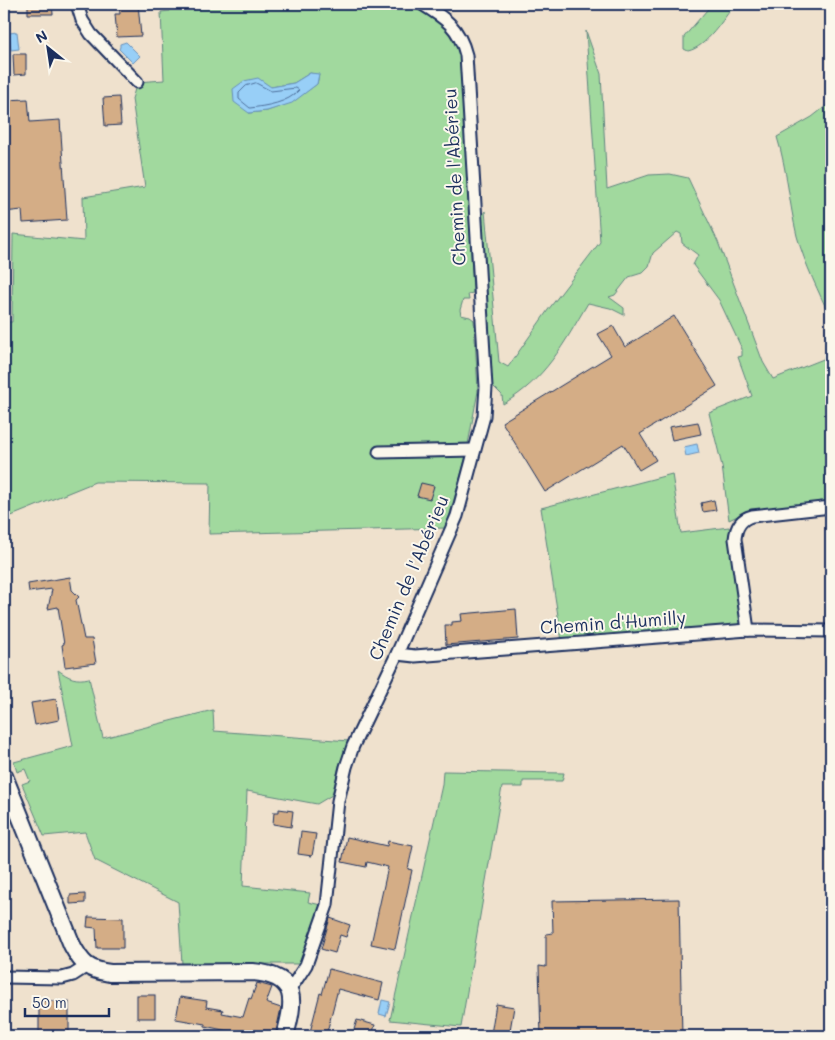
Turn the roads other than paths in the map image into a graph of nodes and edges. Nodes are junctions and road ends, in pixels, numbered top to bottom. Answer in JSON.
{"nodes":[{"id":1,"x":77,"y":4,"type":"edge"},
{"id":2,"x":422,"y":4,"type":"edge"},
{"id":3,"x":137,"y":82,"type":"dead end"},
{"id":4,"x":474,"y":450,"type":"junction"},
{"id":5,"x":379,"y":452,"type":"dead end"},
{"id":6,"x":831,"y":507,"type":"edge"},
{"id":7,"x":748,"y":630,"type":"junction"},
{"id":8,"x":831,"y":631,"type":"edge"},
{"id":9,"x":397,"y":654,"type":"junction"},
{"id":10,"x":4,"y":776,"type":"edge"},
{"id":11,"x":87,"y":966,"type":"junction"},
{"id":12,"x":4,"y":977,"type":"edge"},
{"id":13,"x":288,"y":988,"type":"junction"},
{"id":14,"x":285,"y":1036,"type":"edge"}],
"edges":[{"from":1,"to":3,"type":"street"},
{"from":2,"to":4,"type":"street","name":"Chemin de l'Abérieu"},
{"from":4,"to":5,"type":"street"},
{"from":4,"to":9,"type":"street","name":"Chemin de l'Abérieu"},
{"from":6,"to":7,"type":"street"},
{"from":7,"to":8,"type":"street","name":"Chemin d'Humilly"},
{"from":7,"to":9,"type":"street","name":"Chemin d'Humilly"},
{"from":9,"to":13,"type":"street","name":"Chemin de l'Abérieu"},
{"from":10,"to":11,"type":"street"},
{"from":11,"to":12,"type":"street"},
{"from":11,"to":13,"type":"street"},
{"from":13,"to":14,"type":"street"}]}
